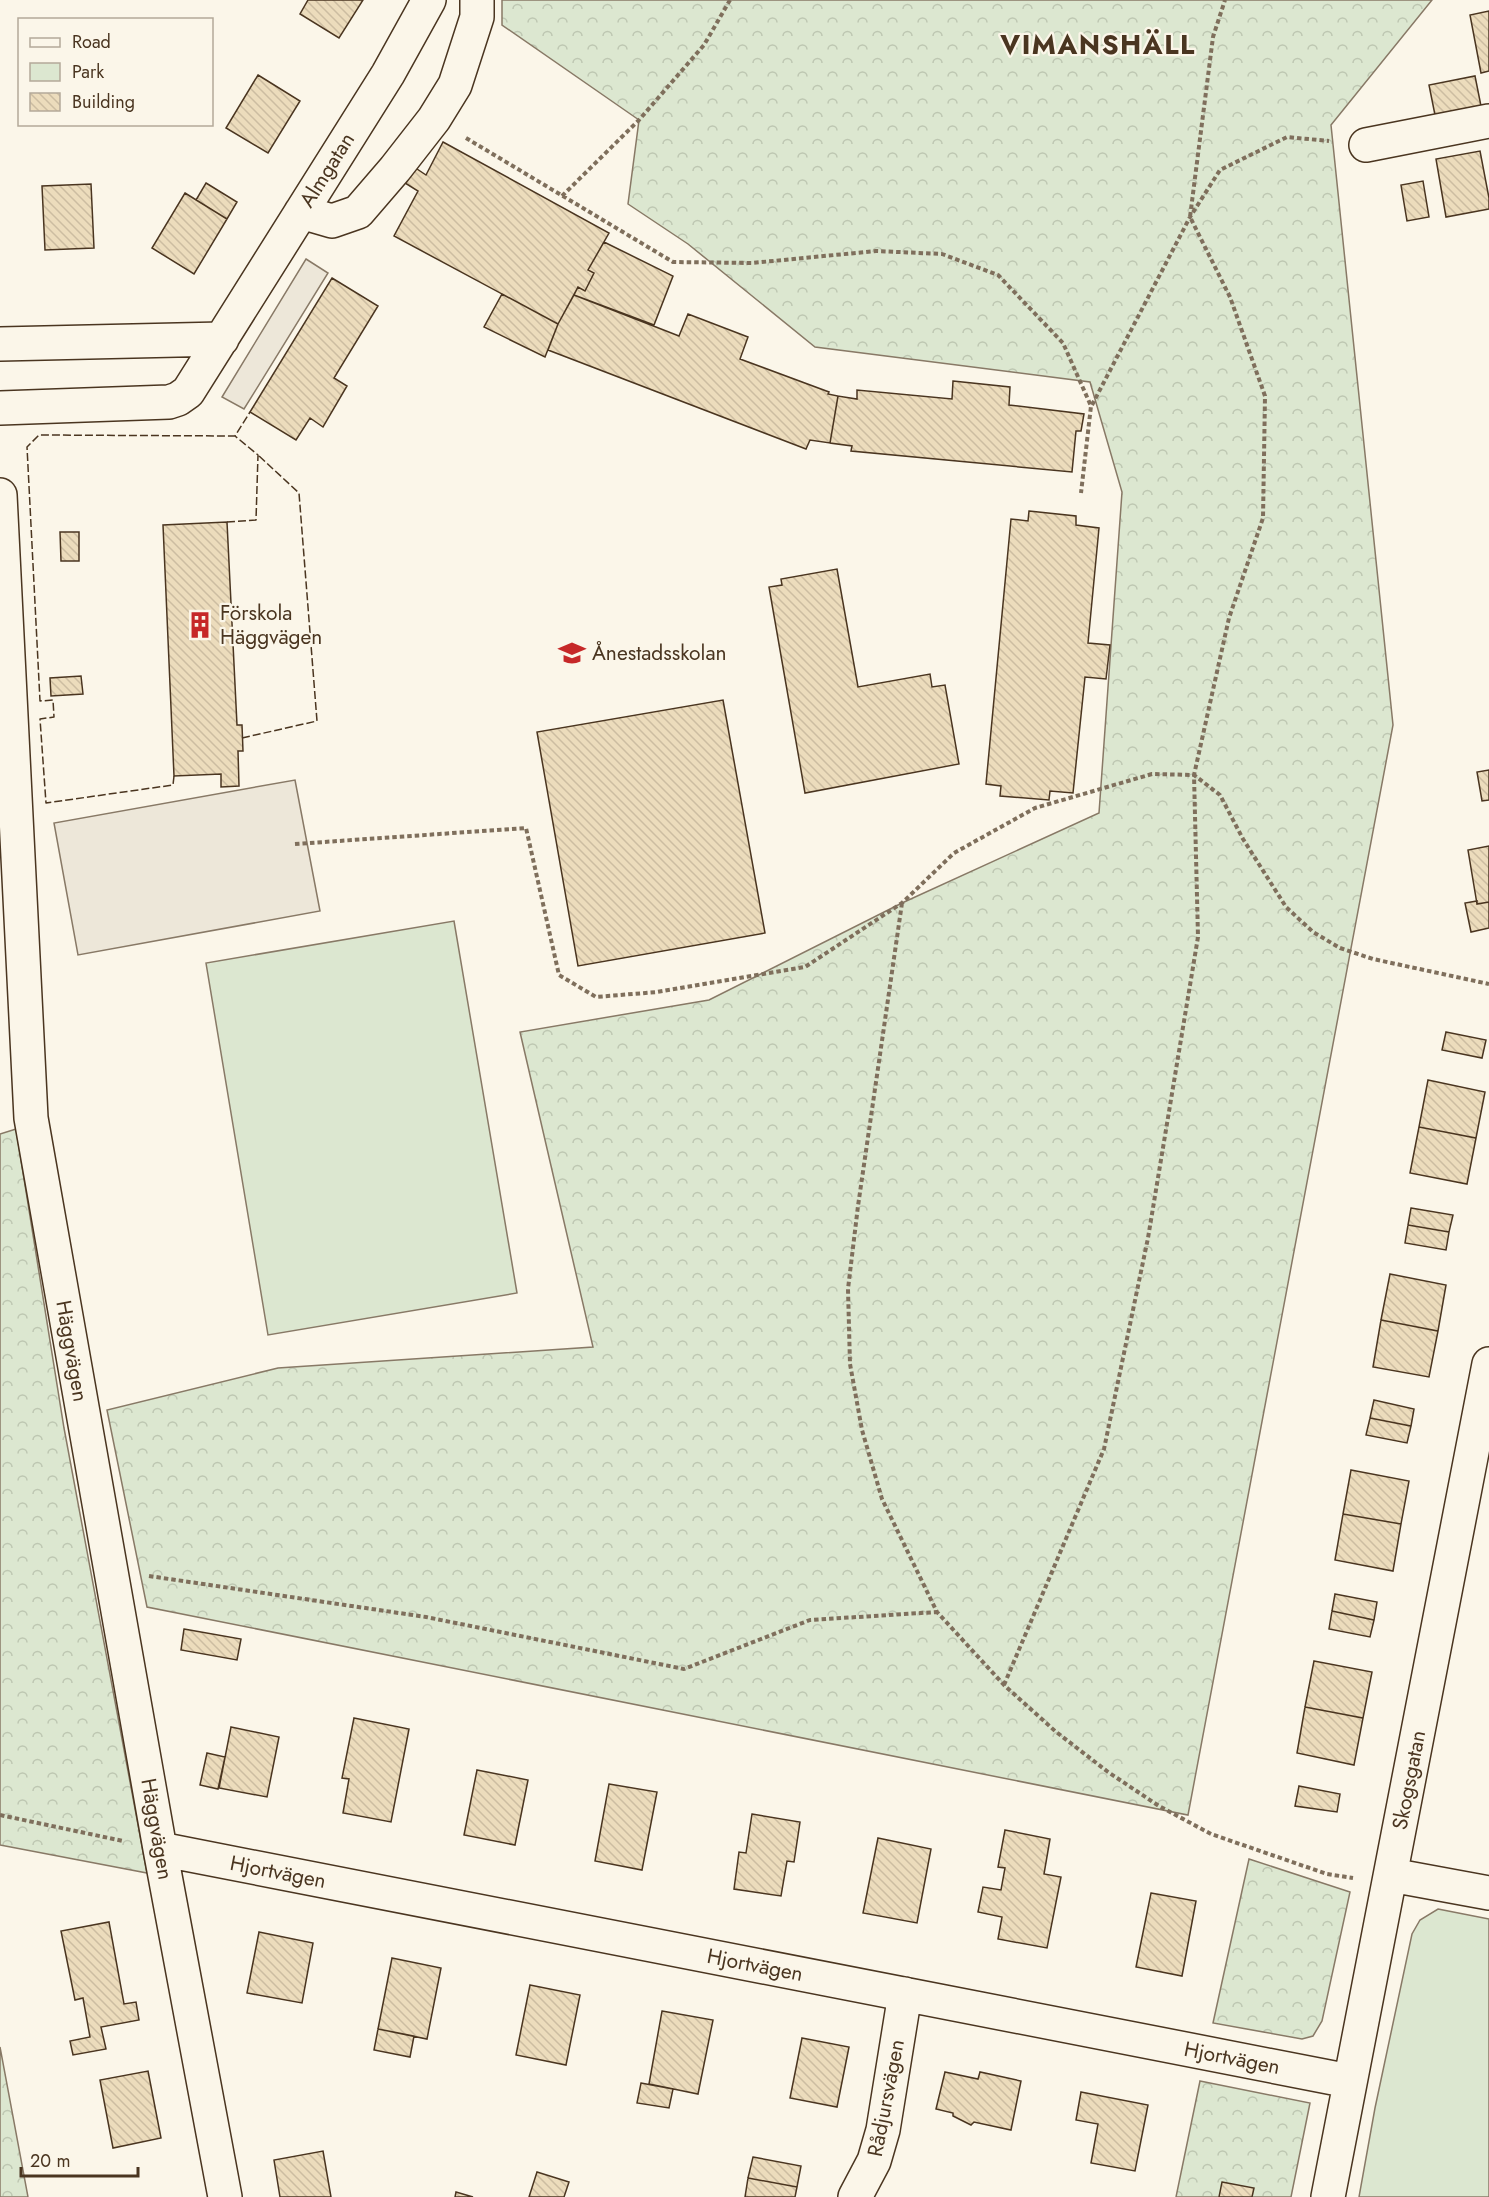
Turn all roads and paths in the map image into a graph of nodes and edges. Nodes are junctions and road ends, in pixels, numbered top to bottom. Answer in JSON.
{"nodes":[{"id":1,"x":429,"y":0,"type":"edge"},
{"id":2,"x":477,"y":0,"type":"edge"},
{"id":3,"x":730,"y":0,"type":"edge"},
{"id":4,"x":1225,"y":0,"type":"edge"},
{"id":5,"x":434,"y":119,"type":"junction"},
{"id":6,"x":1489,"y":121,"type":"edge"},
{"id":7,"x":1366,"y":144,"type":"joint"},
{"id":8,"x":562,"y":196,"type":"junction"},
{"id":9,"x":301,"y":212,"type":"junction"},
{"id":10,"x":1190,"y":217,"type":"junction"},
{"id":11,"x":222,"y":339,"type":"junction"},
{"id":12,"x":0,"y":344,"type":"edge"},
{"id":13,"x":1091,"y":406,"type":"junction"},
{"id":14,"x":0,"y":408,"type":"edge"},
{"id":15,"x":1081,"y":493,"type":"dead end"},
{"id":16,"x":0,"y":495,"type":"edge"},
{"id":17,"x":1194,"y":775,"type":"junction"},
{"id":18,"x":295,"y":844,"type":"dead end"},
{"id":19,"x":902,"y":903,"type":"junction"},
{"id":20,"x":1489,"y":984,"type":"edge"},
{"id":21,"x":1489,"y":1364,"type":"edge"},
{"id":22,"x":111,"y":1570,"type":"junction"},
{"id":23,"x":937,"y":1612,"type":"junction"},
{"id":24,"x":1004,"y":1685,"type":"junction"},
{"id":25,"x":0,"y":1815,"type":"edge"},
{"id":26,"x":160,"y":1849,"type":"junction"},
{"id":27,"x":1390,"y":1880,"type":"junction"},
{"id":28,"x":1489,"y":1893,"type":"edge"},
{"id":29,"x":905,"y":1994,"type":"junction"},
{"id":30,"x":1349,"y":2081,"type":"junction"},
{"id":31,"x":225,"y":2197,"type":"edge"},
{"id":32,"x":855,"y":2197,"type":"edge"},
{"id":33,"x":1328,"y":2197,"type":"edge"}],
"edges":[{"from":1,"to":9,"type":"street","name":"Almgatan"},
{"from":2,"to":5,"type":"street"},
{"from":3,"to":8,"type":"path"},
{"from":4,"to":10,"type":"path"},
{"from":5,"to":8,"type":"path"},
{"from":5,"to":9,"type":"street"},
{"from":6,"to":7,"type":"street"},
{"from":7,"to":10,"type":"path"},
{"from":8,"to":13,"type":"path"},
{"from":9,"to":11,"type":"street","name":"Almgatan"},
{"from":10,"to":13,"type":"path"},
{"from":10,"to":17,"type":"path"},
{"from":11,"to":12,"type":"street"},
{"from":11,"to":14,"type":"street","name":"Almgatan"},
{"from":13,"to":15,"type":"path"},
{"from":16,"to":22,"type":"street","name":"Häggvägen"},
{"from":17,"to":19,"type":"path"},
{"from":17,"to":20,"type":"path"},
{"from":17,"to":24,"type":"path"},
{"from":18,"to":19,"type":"path"},
{"from":19,"to":23,"type":"path"},
{"from":21,"to":27,"type":"street","name":"Skogsgatan"},
{"from":22,"to":23,"type":"path"},
{"from":22,"to":26,"type":"street","name":"Häggvägen"},
{"from":23,"to":24,"type":"path"},
{"from":24,"to":27,"type":"path"},
{"from":25,"to":26,"type":"path"},
{"from":26,"to":29,"type":"street","name":"Hjortvägen"},
{"from":26,"to":31,"type":"street","name":"Häggvägen"},
{"from":27,"to":28,"type":"street"},
{"from":27,"to":30,"type":"street","name":"Skogsgatan"},
{"from":29,"to":30,"type":"street","name":"Hjortvägen"},
{"from":29,"to":32,"type":"street","name":"Rådjursvägen"},
{"from":30,"to":33,"type":"street","name":"Skogsgatan"}]}
